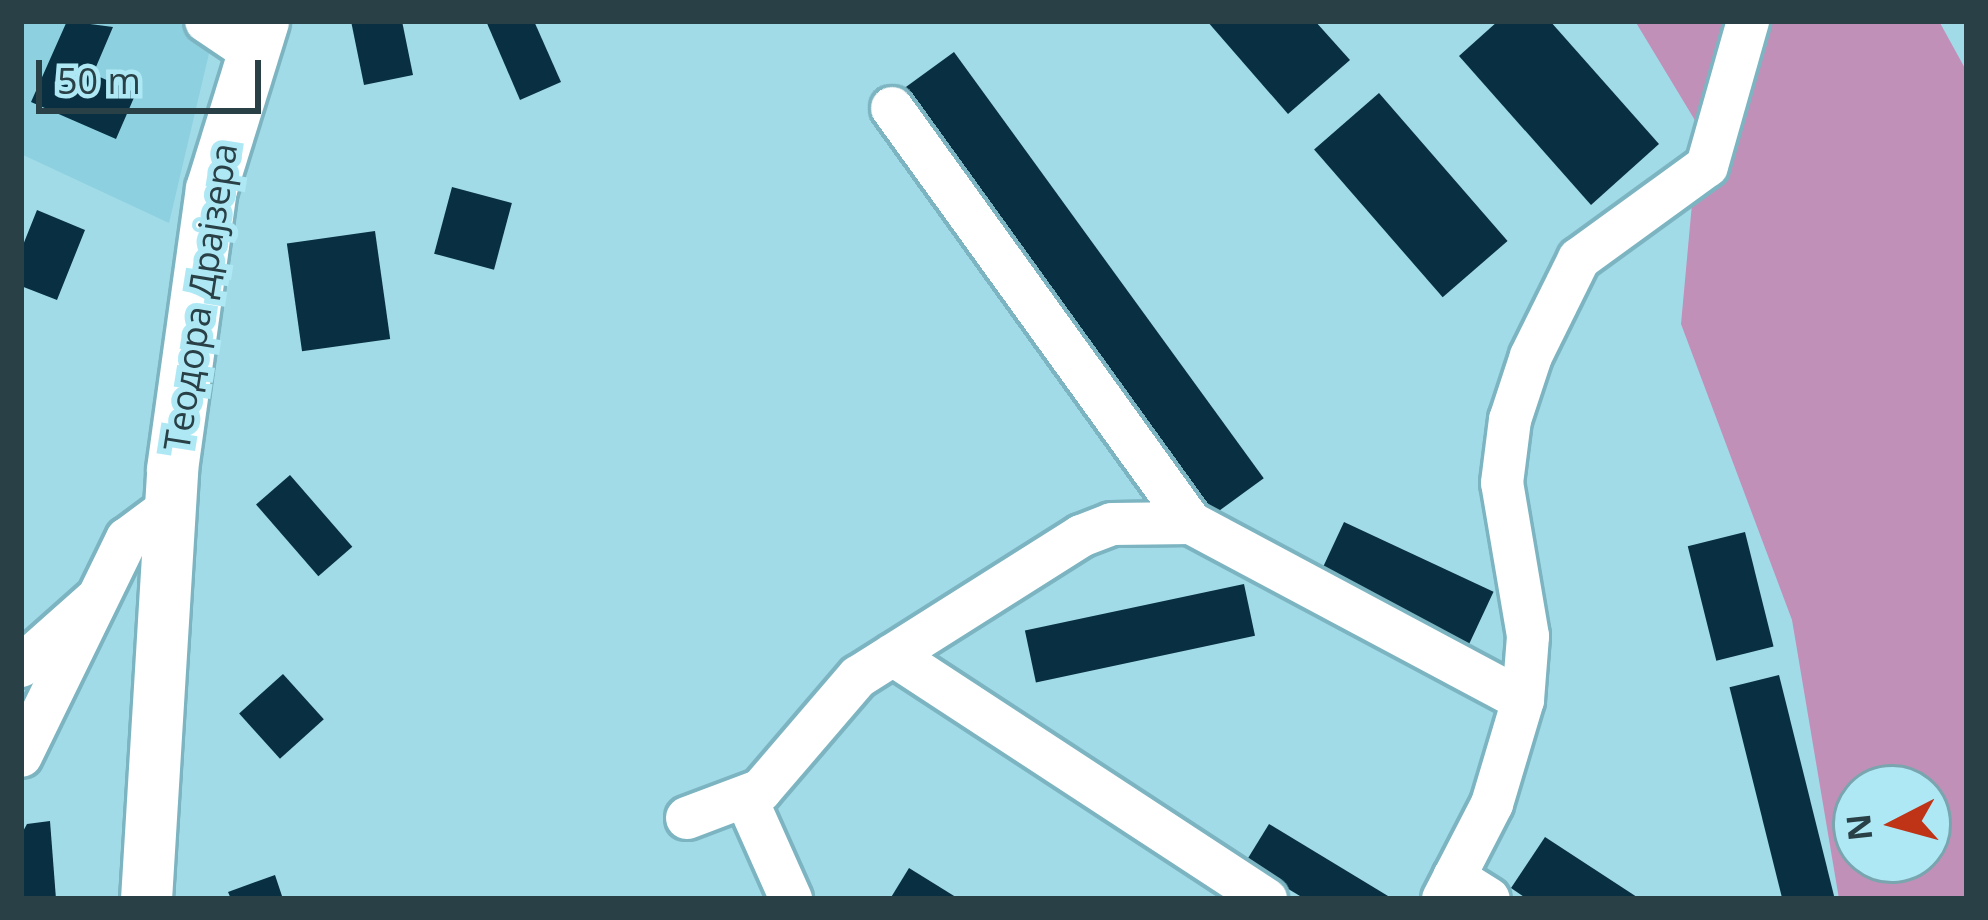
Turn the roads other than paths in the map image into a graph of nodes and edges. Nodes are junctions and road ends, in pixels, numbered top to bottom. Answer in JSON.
{"nodes":[{"id":1,"x":206,"y":21,"type":"edge"},
{"id":2,"x":1748,"y":21,"type":"edge"},
{"id":3,"x":258,"y":36,"type":"edge"},
{"id":4,"x":892,"y":108,"type":"dead end"},
{"id":5,"x":170,"y":507,"type":"junction"},
{"id":6,"x":1191,"y":523,"type":"junction"},
{"id":7,"x":101,"y":598,"type":"junction"},
{"id":8,"x":893,"y":655,"type":"junction"},
{"id":9,"x":21,"y":666,"type":"edge"},
{"id":10,"x":1523,"y":700,"type":"junction"},
{"id":11,"x":21,"y":756,"type":"edge"},
{"id":12,"x":746,"y":798,"type":"junction"},
{"id":13,"x":687,"y":818,"type":"dead end"},
{"id":14,"x":1462,"y":892,"type":"edge"},
{"id":15,"x":146,"y":899,"type":"edge"},
{"id":16,"x":791,"y":899,"type":"edge"},
{"id":17,"x":1266,"y":899,"type":"edge"}],
"edges":[{"from":1,"to":3,"type":"street"},
{"from":2,"to":10,"type":"street"},
{"from":3,"to":5,"type":"main road","name":"Теодора Драјзера"},
{"from":4,"to":6,"type":"street"},
{"from":5,"to":7,"type":"street"},
{"from":5,"to":15,"type":"main road","name":"Теодора Драјзера"},
{"from":6,"to":8,"type":"street"},
{"from":6,"to":10,"type":"street"},
{"from":7,"to":9,"type":"street"},
{"from":7,"to":11,"type":"street"},
{"from":8,"to":12,"type":"street"},
{"from":8,"to":17,"type":"street"},
{"from":10,"to":14,"type":"street"},
{"from":12,"to":13,"type":"street"},
{"from":12,"to":16,"type":"street"}]}
